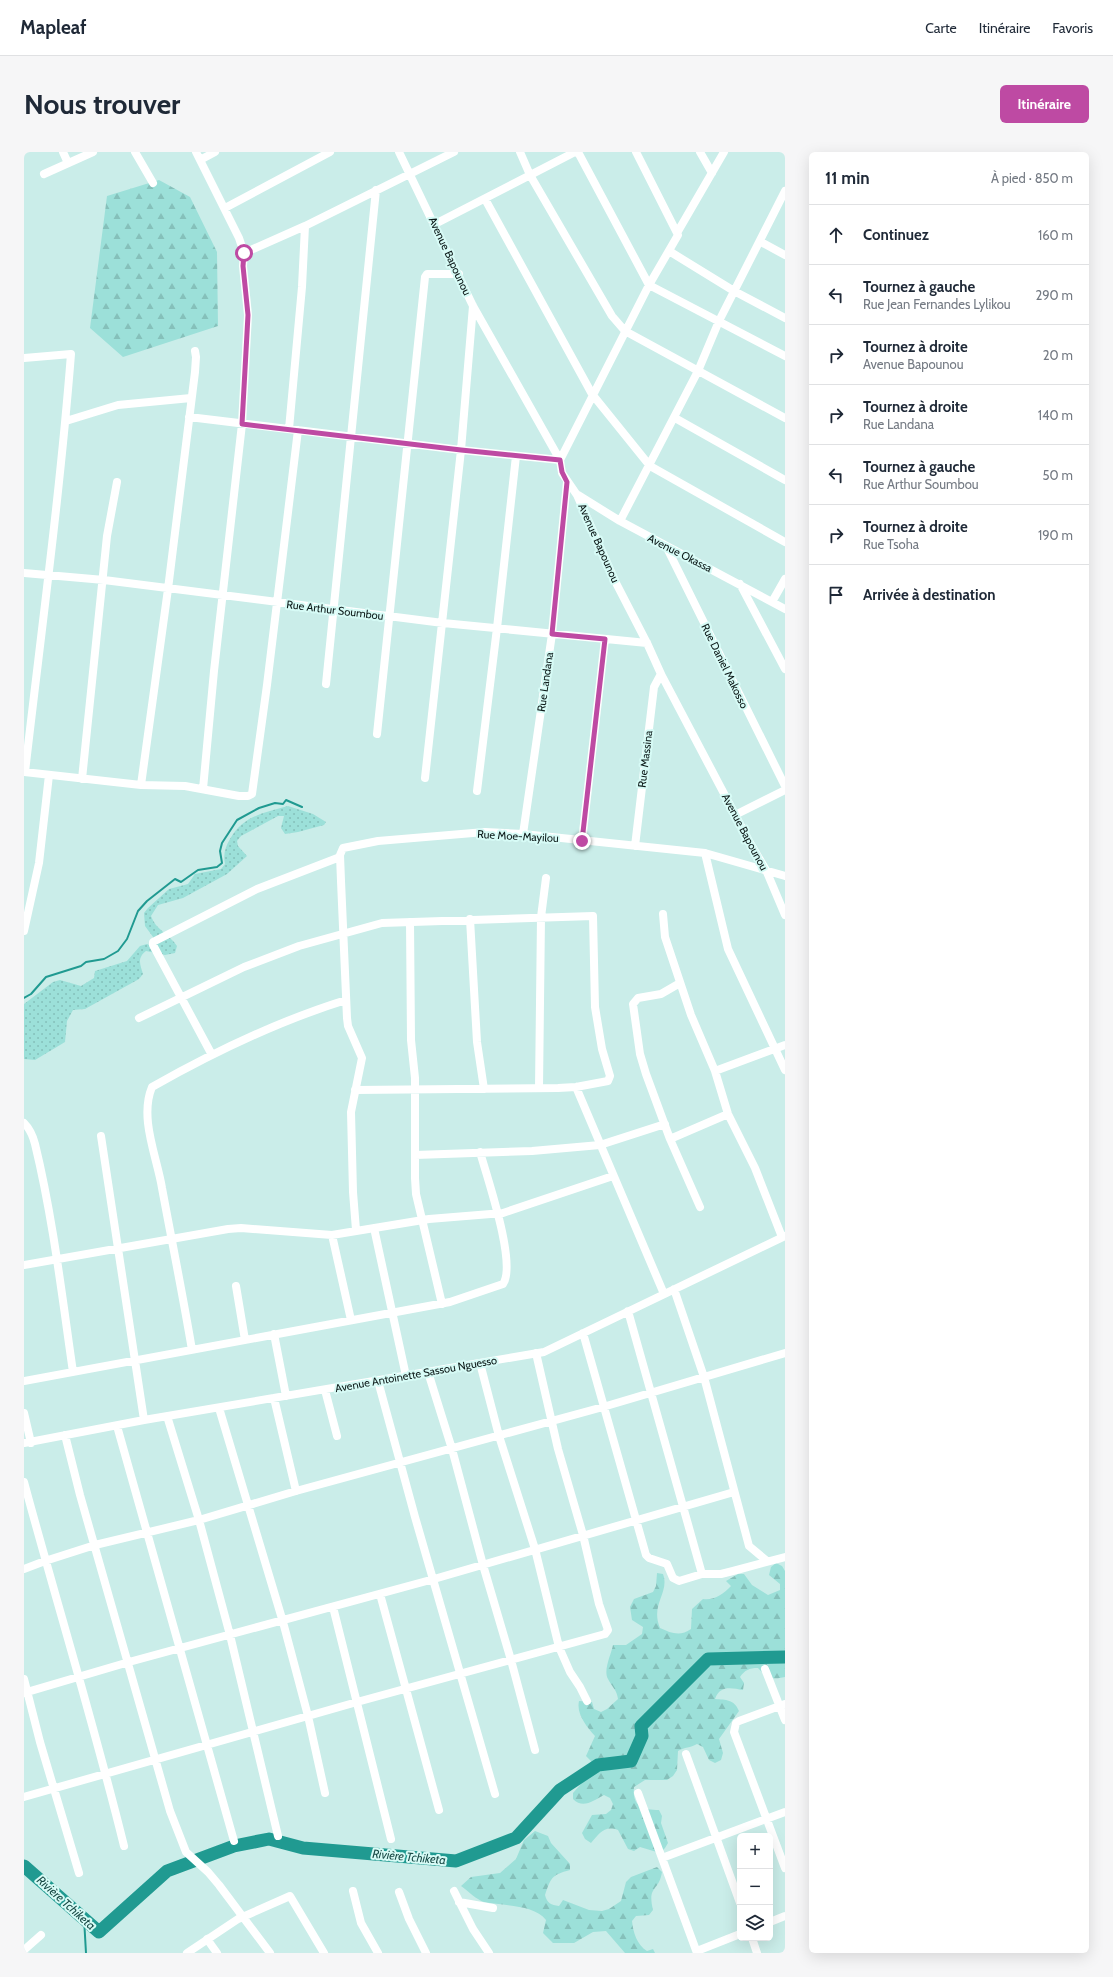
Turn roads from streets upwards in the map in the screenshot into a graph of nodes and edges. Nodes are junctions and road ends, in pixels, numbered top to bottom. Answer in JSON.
{"nodes":[{"id":1,"x":63,"y":152,"type":"edge"},
{"id":2,"x":93,"y":152,"type":"edge"},
{"id":3,"x":135,"y":152,"type":"edge"},
{"id":4,"x":215,"y":152,"type":"edge"},
{"id":5,"x":330,"y":152,"type":"edge"},
{"id":6,"x":399,"y":152,"type":"edge"},
{"id":7,"x":454,"y":152,"type":"edge"},
{"id":8,"x":520,"y":152,"type":"edge"},
{"id":9,"x":636,"y":152,"type":"edge"},
{"id":10,"x":700,"y":152,"type":"edge"},
{"id":11,"x":724,"y":152,"type":"edge"},
{"id":12,"x":198,"y":156,"type":"edge"},
{"id":13,"x":68,"y":163,"type":"junction"},
{"id":14,"x":411,"y":173,"type":"junction"},
{"id":15,"x":712,"y":173,"type":"junction"},
{"id":16,"x":44,"y":174,"type":"dead end"},
{"id":17,"x":530,"y":175,"type":"junction"},
{"id":18,"x":153,"y":183,"type":"dead end"},
{"id":19,"x":376,"y":190,"type":"junction"},
{"id":20,"x":785,"y":193,"type":"edge"},
{"id":21,"x":485,"y":199,"type":"junction"},
{"id":22,"x":225,"y":208,"type":"junction"},
{"id":23,"x":435,"y":224,"type":"junction"},
{"id":24,"x":305,"y":226,"type":"junction"},
{"id":25,"x":677,"y":233,"type":"junction"},
{"id":26,"x":761,"y":242,"type":"junction"},
{"id":27,"x":669,"y":251,"type":"junction"},
{"id":28,"x":244,"y":253,"type":"junction"},
{"id":29,"x":785,"y":255,"type":"edge"},
{"id":30,"x":459,"y":274,"type":"junction"},
{"id":31,"x":649,"y":285,"type":"junction"},
{"id":32,"x":734,"y":290,"type":"junction"},
{"id":33,"x":473,"y":306,"type":"junction"},
{"id":34,"x":785,"y":318,"type":"edge"},
{"id":35,"x":719,"y":320,"type":"junction"},
{"id":36,"x":625,"y":331,"type":"junction"},
{"id":37,"x":195,"y":351,"type":"dead end"},
{"id":38,"x":785,"y":356,"type":"edge"},
{"id":39,"x":24,"y":358,"type":"edge"},
{"id":40,"x":698,"y":371,"type":"junction"},
{"id":41,"x":592,"y":394,"type":"junction"},
{"id":42,"x":191,"y":398,"type":"junction"},
{"id":43,"x":189,"y":418,"type":"junction"},
{"id":44,"x":675,"y":418,"type":"junction"},
{"id":45,"x":785,"y":418,"type":"edge"},
{"id":46,"x":66,"y":421,"type":"junction"},
{"id":47,"x":242,"y":424,"type":"junction"},
{"id":48,"x":289,"y":429,"type":"junction"},
{"id":49,"x":298,"y":430,"type":"junction"},
{"id":50,"x":352,"y":436,"type":"junction"},
{"id":51,"x":407,"y":444,"type":"junction"},
{"id":52,"x":461,"y":450,"type":"junction"},
{"id":53,"x":516,"y":456,"type":"junction"},
{"id":54,"x":560,"y":460,"type":"junction"},
{"id":55,"x":650,"y":466,"type":"junction"},
{"id":56,"x":785,"y":480,"type":"edge"},
{"id":57,"x":117,"y":482,"type":"dead end"},
{"id":58,"x":567,"y":482,"type":"junction"},
{"id":59,"x":577,"y":495,"type":"junction"},
{"id":60,"x":620,"y":521,"type":"junction"},
{"id":61,"x":785,"y":542,"type":"edge"},
{"id":62,"x":666,"y":546,"type":"junction"},
{"id":63,"x":24,"y":574,"type":"edge"},
{"id":64,"x":47,"y":576,"type":"junction"},
{"id":65,"x":785,"y":579,"type":"edge"},
{"id":66,"x":104,"y":580,"type":"junction"},
{"id":67,"x":739,"y":583,"type":"junction"},
{"id":68,"x":168,"y":589,"type":"junction"},
{"id":69,"x":222,"y":596,"type":"junction"},
{"id":70,"x":772,"y":602,"type":"junction"},
{"id":71,"x":278,"y":603,"type":"junction"},
{"id":72,"x":785,"y":609,"type":"edge"},
{"id":73,"x":335,"y":610,"type":"junction"},
{"id":74,"x":389,"y":616,"type":"junction"},
{"id":75,"x":443,"y":623,"type":"junction"},
{"id":76,"x":497,"y":628,"type":"junction"},
{"id":77,"x":552,"y":634,"type":"junction"},
{"id":78,"x":605,"y":639,"type":"junction"},
{"id":79,"x":647,"y":643,"type":"junction"},
{"id":80,"x":785,"y":669,"type":"edge"},
{"id":81,"x":661,"y":674,"type":"junction"},
{"id":82,"x":326,"y":684,"type":"dead end"},
{"id":83,"x":377,"y":734,"type":"dead end"},
{"id":84,"x":25,"y":772,"type":"edge"},
{"id":85,"x":49,"y":775,"type":"junction"},
{"id":86,"x":82,"y":778,"type":"junction"},
{"id":87,"x":425,"y":778,"type":"dead end"},
{"id":88,"x":140,"y":785,"type":"junction"},
{"id":89,"x":785,"y":786,"type":"edge"},
{"id":90,"x":203,"y":789,"type":"junction"},
{"id":91,"x":785,"y":790,"type":"edge"},
{"id":92,"x":477,"y":791,"type":"dead end"},
{"id":93,"x":735,"y":815,"type":"junction"},
{"id":94,"x":523,"y":834,"type":"junction"},
{"id":95,"x":582,"y":841,"type":"junction"},
{"id":96,"x":635,"y":846,"type":"junction"},
{"id":97,"x":705,"y":853,"type":"junction"},
{"id":98,"x":340,"y":857,"type":"junction"},
{"id":99,"x":766,"y":870,"type":"junction"},
{"id":100,"x":785,"y":876,"type":"edge"},
{"id":101,"x":546,"y":878,"type":"dead end"},
{"id":102,"x":664,"y":914,"type":"dead end"},
{"id":103,"x":785,"y":915,"type":"edge"},
{"id":104,"x":541,"y":917,"type":"junction"},
{"id":105,"x":470,"y":920,"type":"junction"},
{"id":106,"x":410,"y":922,"type":"junction"},
{"id":107,"x":24,"y":930,"type":"edge"},
{"id":108,"x":344,"y":932,"type":"junction"},
{"id":109,"x":680,"y":983,"type":"junction"},
{"id":110,"x":183,"y":997,"type":"junction"},
{"id":111,"x":346,"y":1000,"type":"junction"},
{"id":112,"x":139,"y":1018,"type":"dead end"},
{"id":113,"x":785,"y":1045,"type":"edge"},
{"id":114,"x":776,"y":1049,"type":"junction"},
{"id":115,"x":212,"y":1055,"type":"junction"},
{"id":116,"x":785,"y":1070,"type":"edge"},
{"id":117,"x":715,"y":1071,"type":"junction"},
{"id":118,"x":576,"y":1087,"type":"junction"},
{"id":119,"x":539,"y":1088,"type":"junction"},
{"id":120,"x":484,"y":1089,"type":"junction"},
{"id":121,"x":356,"y":1090,"type":"junction"},
{"id":122,"x":415,"y":1090,"type":"junction"},
{"id":123,"x":728,"y":1114,"type":"junction"},
{"id":124,"x":24,"y":1123,"type":"edge"},
{"id":125,"x":665,"y":1124,"type":"junction"},
{"id":126,"x":101,"y":1136,"type":"dead end"},
{"id":127,"x":670,"y":1139,"type":"junction"},
{"id":128,"x":600,"y":1145,"type":"junction"},
{"id":129,"x":480,"y":1152,"type":"junction"},
{"id":130,"x":415,"y":1155,"type":"junction"},
{"id":131,"x":613,"y":1176,"type":"junction"},
{"id":132,"x":700,"y":1207,"type":"dead end"},
{"id":133,"x":498,"y":1213,"type":"junction"},
{"id":134,"x":422,"y":1220,"type":"junction"},
{"id":135,"x":374,"y":1228,"type":"junction"},
{"id":136,"x":356,"y":1230,"type":"junction"},
{"id":137,"x":332,"y":1235,"type":"junction"},
{"id":138,"x":783,"y":1237,"type":"edge"},
{"id":139,"x":172,"y":1239,"type":"junction"},
{"id":140,"x":119,"y":1250,"type":"junction"},
{"id":141,"x":56,"y":1260,"type":"junction"},
{"id":142,"x":24,"y":1265,"type":"edge"},
{"id":143,"x":236,"y":1286,"type":"dead end"},
{"id":144,"x":674,"y":1289,"type":"junction"},
{"id":145,"x":664,"y":1294,"type":"junction"},
{"id":146,"x":442,"y":1304,"type":"junction"},
{"id":147,"x":628,"y":1311,"type":"junction"},
{"id":148,"x":393,"y":1313,"type":"junction"},
{"id":149,"x":351,"y":1320,"type":"junction"},
{"id":150,"x":583,"y":1333,"type":"junction"},
{"id":151,"x":274,"y":1334,"type":"junction"},
{"id":152,"x":245,"y":1340,"type":"junction"},
{"id":153,"x":192,"y":1350,"type":"junction"},
{"id":154,"x":540,"y":1352,"type":"junction"},
{"id":155,"x":785,"y":1352,"type":"edge"},
{"id":156,"x":135,"y":1360,"type":"junction"},
{"id":157,"x":480,"y":1363,"type":"junction"},
{"id":158,"x":73,"y":1372,"type":"junction"},
{"id":159,"x":428,"y":1372,"type":"junction"},
{"id":160,"x":406,"y":1376,"type":"junction"},
{"id":161,"x":704,"y":1377,"type":"junction"},
{"id":162,"x":24,"y":1381,"type":"edge"},
{"id":163,"x":378,"y":1381,"type":"junction"},
{"id":164,"x":324,"y":1390,"type":"junction"},
{"id":165,"x":652,"y":1392,"type":"junction"},
{"id":166,"x":286,"y":1396,"type":"junction"},
{"id":167,"x":274,"y":1398,"type":"junction"},
{"id":168,"x":603,"y":1407,"type":"junction"},
{"id":169,"x":219,"y":1408,"type":"junction"},
{"id":170,"x":24,"y":1413,"type":"edge"},
{"id":171,"x":167,"y":1416,"type":"junction"},
{"id":172,"x":144,"y":1420,"type":"junction"},
{"id":173,"x":552,"y":1421,"type":"junction"},
{"id":174,"x":117,"y":1426,"type":"junction"},
{"id":175,"x":65,"y":1435,"type":"junction"},
{"id":176,"x":337,"y":1436,"type":"dead end"},
{"id":177,"x":500,"y":1436,"type":"junction"},
{"id":178,"x":27,"y":1443,"type":"edge"},
{"id":179,"x":452,"y":1449,"type":"junction"},
{"id":180,"x":400,"y":1463,"type":"junction"},
{"id":181,"x":24,"y":1482,"type":"edge"},
{"id":182,"x":296,"y":1491,"type":"junction"},
{"id":183,"x":734,"y":1492,"type":"junction"},
{"id":184,"x":249,"y":1506,"type":"junction"},
{"id":185,"x":683,"y":1507,"type":"junction"},
{"id":186,"x":199,"y":1520,"type":"junction"},
{"id":187,"x":637,"y":1520,"type":"junction"},
{"id":188,"x":147,"y":1534,"type":"junction"},
{"id":189,"x":583,"y":1535,"type":"junction"},
{"id":190,"x":95,"y":1545,"type":"junction"},
{"id":191,"x":535,"y":1549,"type":"junction"},
{"id":192,"x":785,"y":1557,"type":"edge"},
{"id":193,"x":44,"y":1561,"type":"junction"},
{"id":194,"x":767,"y":1561,"type":"junction"},
{"id":195,"x":483,"y":1565,"type":"junction"},
{"id":196,"x":24,"y":1569,"type":"edge"},
{"id":197,"x":702,"y":1574,"type":"junction"},
{"id":198,"x":434,"y":1579,"type":"junction"},
{"id":199,"x":380,"y":1594,"type":"junction"},
{"id":200,"x":333,"y":1607,"type":"junction"},
{"id":201,"x":283,"y":1622,"type":"junction"},
{"id":202,"x":230,"y":1635,"type":"junction"},
{"id":203,"x":559,"y":1647,"type":"junction"},
{"id":204,"x":180,"y":1648,"type":"junction"},
{"id":205,"x":511,"y":1660,"type":"junction"},
{"id":206,"x":129,"y":1662,"type":"junction"},
{"id":207,"x":766,"y":1669,"type":"dead end"},
{"id":208,"x":462,"y":1673,"type":"junction"},
{"id":209,"x":80,"y":1677,"type":"junction"},
{"id":210,"x":24,"y":1679,"type":"edge"},
{"id":211,"x":407,"y":1688,"type":"junction"},
{"id":212,"x":26,"y":1692,"type":"edge"},
{"id":213,"x":587,"y":1701,"type":"dead end"},
{"id":214,"x":357,"y":1702,"type":"junction"},
{"id":215,"x":782,"y":1705,"type":"edge"},
{"id":216,"x":308,"y":1716,"type":"junction"},
{"id":217,"x":785,"y":1720,"type":"edge"},
{"id":218,"x":253,"y":1732,"type":"junction"},
{"id":219,"x":205,"y":1745,"type":"junction"},
{"id":220,"x":535,"y":1750,"type":"dead end"},
{"id":221,"x":686,"y":1754,"type":"dead end"},
{"id":222,"x":156,"y":1758,"type":"junction"},
{"id":223,"x":106,"y":1774,"type":"junction"},
{"id":224,"x":54,"y":1788,"type":"junction"},
{"id":225,"x":325,"y":1793,"type":"dead end"},
{"id":226,"x":638,"y":1793,"type":"dead end"},
{"id":227,"x":495,"y":1794,"type":"dead end"},
{"id":228,"x":24,"y":1796,"type":"edge"},
{"id":229,"x":439,"y":1810,"type":"dead end"},
{"id":230,"x":785,"y":1812,"type":"edge"},
{"id":231,"x":767,"y":1819,"type":"junction"},
{"id":232,"x":278,"y":1836,"type":"dead end"},
{"id":233,"x":716,"y":1838,"type":"junction"},
{"id":234,"x":391,"y":1839,"type":"dead end"},
{"id":235,"x":234,"y":1842,"type":"dead end"},
{"id":236,"x":124,"y":1846,"type":"dead end"},
{"id":237,"x":662,"y":1858,"type":"junction"},
{"id":238,"x":785,"y":1868,"type":"edge"},
{"id":239,"x":79,"y":1873,"type":"dead end"},
{"id":240,"x":353,"y":1891,"type":"dead end"},
{"id":241,"x":454,"y":1891,"type":"dead end"},
{"id":242,"x":399,"y":1892,"type":"dead end"},
{"id":243,"x":737,"y":1895,"type":"edge"},
{"id":244,"x":459,"y":1902,"type":"junction"},
{"id":245,"x":493,"y":1908,"type":"dead end"},
{"id":246,"x":785,"y":1916,"type":"edge"},
{"id":247,"x":242,"y":1917,"type":"junction"},
{"id":248,"x":773,"y":1921,"type":"edge"},
{"id":249,"x":41,"y":1935,"type":"dead end"},
{"id":250,"x":737,"y":1935,"type":"edge"},
{"id":251,"x":207,"y":1939,"type":"junction"},
{"id":252,"x":753,"y":1941,"type":"edge"},
{"id":253,"x":24,"y":1950,"type":"edge"},
{"id":254,"x":423,"y":1952,"type":"edge"},
{"id":255,"x":697,"y":1952,"type":"edge"},
{"id":256,"x":187,"y":1953,"type":"edge"},
{"id":257,"x":216,"y":1953,"type":"edge"},
{"id":258,"x":270,"y":1953,"type":"edge"},
{"id":259,"x":324,"y":1953,"type":"edge"},
{"id":260,"x":378,"y":1953,"type":"edge"},
{"id":261,"x":489,"y":1953,"type":"edge"},
{"id":262,"x":757,"y":1953,"type":"edge"}],
"edges":[{"from":1,"to":13,"type":"street"},
{"from":2,"to":13,"type":"street"},
{"from":3,"to":18,"type":"street"},
{"from":4,"to":12,"type":"street"},
{"from":5,"to":22,"type":"street"},
{"from":6,"to":14,"type":"street","name":"Avenue Bapounou"},
{"from":7,"to":14,"type":"street"},
{"from":8,"to":17,"type":"street"},
{"from":9,"to":25,"type":"street"},
{"from":10,"to":15,"type":"street"},
{"from":11,"to":15,"type":"street"},
{"from":12,"to":22,"type":"street"},
{"from":13,"to":16,"type":"street"},
{"from":14,"to":19,"type":"street"},
{"from":14,"to":23,"type":"street","name":"Avenue Bapounou"},
{"from":15,"to":25,"type":"street"},
{"from":17,"to":21,"type":"street"},
{"from":17,"to":31,"type":"street"},
{"from":17,"to":36,"type":"street"},
{"from":19,"to":24,"type":"street"},
{"from":19,"to":50,"type":"street"},
{"from":20,"to":26,"type":"street"},
{"from":21,"to":23,"type":"street"},
{"from":21,"to":41,"type":"street"},
{"from":22,"to":28,"type":"street"},
{"from":23,"to":30,"type":"street","name":"Avenue Bapounou"},
{"from":24,"to":28,"type":"street"},
{"from":24,"to":48,"type":"street"},
{"from":25,"to":27,"type":"street"},
{"from":26,"to":29,"type":"street"},
{"from":26,"to":32,"type":"street"},
{"from":27,"to":31,"type":"street"},
{"from":27,"to":32,"type":"street"},
{"from":28,"to":47,"type":"street"},
{"from":30,"to":33,"type":"street","name":"Avenue Bapounou"},
{"from":30,"to":51,"type":"street"},
{"from":31,"to":35,"type":"street"},
{"from":31,"to":36,"type":"street"},
{"from":32,"to":34,"type":"street"},
{"from":32,"to":35,"type":"street"},
{"from":33,"to":52,"type":"street"},
{"from":33,"to":54,"type":"street","name":"Avenue Bapounou"},
{"from":35,"to":38,"type":"street"},
{"from":35,"to":40,"type":"street"},
{"from":36,"to":40,"type":"street"},
{"from":36,"to":41,"type":"street"},
{"from":37,"to":42,"type":"street"},
{"from":39,"to":46,"type":"street"},
{"from":40,"to":44,"type":"street"},
{"from":40,"to":45,"type":"street"},
{"from":41,"to":54,"type":"street"},
{"from":41,"to":55,"type":"street"},
{"from":42,"to":43,"type":"street"},
{"from":42,"to":46,"type":"street"},
{"from":43,"to":47,"type":"street"},
{"from":43,"to":68,"type":"street"},
{"from":44,"to":55,"type":"street"},
{"from":44,"to":56,"type":"street"},
{"from":46,"to":64,"type":"street"},
{"from":47,"to":48,"type":"street"},
{"from":47,"to":69,"type":"street"},
{"from":48,"to":49,"type":"street"},
{"from":49,"to":50,"type":"street"},
{"from":49,"to":71,"type":"street"},
{"from":50,"to":51,"type":"street"},
{"from":50,"to":73,"type":"street"},
{"from":51,"to":52,"type":"street"},
{"from":51,"to":74,"type":"street"},
{"from":52,"to":53,"type":"street"},
{"from":52,"to":75,"type":"street"},
{"from":53,"to":54,"type":"street"},
{"from":53,"to":76,"type":"street"},
{"from":54,"to":58,"type":"street","name":"Avenue Bapounou"},
{"from":55,"to":60,"type":"street"},
{"from":55,"to":61,"type":"street"},
{"from":57,"to":66,"type":"street"},
{"from":58,"to":59,"type":"street","name":"Avenue Bapounou"},
{"from":58,"to":77,"type":"street","name":"Rue Landana"},
{"from":59,"to":60,"type":"street","name":"Avenue Okassa"},
{"from":59,"to":79,"type":"street","name":"Avenue Bapounou"},
{"from":60,"to":62,"type":"street","name":"Avenue Okassa"},
{"from":62,"to":67,"type":"street","name":"Avenue Okassa"},
{"from":62,"to":89,"type":"street","name":"Rue Daniel Makosso"},
{"from":63,"to":64,"type":"street","name":"Rue Arthur Soumbou"},
{"from":64,"to":66,"type":"street","name":"Rue Arthur Soumbou"},
{"from":64,"to":84,"type":"street"},
{"from":65,"to":70,"type":"street"},
{"from":66,"to":68,"type":"street","name":"Rue Arthur Soumbou"},
{"from":66,"to":86,"type":"street"},
{"from":67,"to":70,"type":"street","name":"Avenue Okassa"},
{"from":67,"to":80,"type":"street"},
{"from":68,"to":69,"type":"street","name":"Rue Arthur Soumbou"},
{"from":68,"to":88,"type":"street"},
{"from":69,"to":71,"type":"street","name":"Rue Arthur Soumbou"},
{"from":69,"to":90,"type":"street"},
{"from":70,"to":72,"type":"street","name":"Avenue Okassa"},
{"from":71,"to":73,"type":"street","name":"Rue Arthur Soumbou"},
{"from":71,"to":90,"type":"street"},
{"from":73,"to":74,"type":"street","name":"Rue Arthur Soumbou"},
{"from":73,"to":82,"type":"street"},
{"from":74,"to":75,"type":"street","name":"Rue Arthur Soumbou"},
{"from":74,"to":83,"type":"street"},
{"from":75,"to":76,"type":"street","name":"Rue Arthur Soumbou"},
{"from":75,"to":87,"type":"street"},
{"from":76,"to":77,"type":"street","name":"Rue Arthur Soumbou"},
{"from":76,"to":92,"type":"street"},
{"from":77,"to":78,"type":"street","name":"Rue Arthur Soumbou"},
{"from":77,"to":94,"type":"street","name":"Rue Landana"},
{"from":78,"to":79,"type":"street","name":"Rue Arthur Soumbou"},
{"from":78,"to":95,"type":"street"},
{"from":79,"to":81,"type":"street","name":"Avenue Bapounou"},
{"from":81,"to":93,"type":"street","name":"Avenue Bapounou"},
{"from":81,"to":96,"type":"street","name":"Rue Massina"},
{"from":84,"to":85,"type":"street"},
{"from":85,"to":86,"type":"street"},
{"from":85,"to":107,"type":"street"},
{"from":86,"to":88,"type":"street"},
{"from":88,"to":90,"type":"street"},
{"from":91,"to":93,"type":"street"},
{"from":93,"to":99,"type":"street","name":"Avenue Bapounou"},
{"from":94,"to":95,"type":"street","name":"Rue Moe-Mayilou"},
{"from":94,"to":98,"type":"street","name":"Rue Moe-Mayilou"},
{"from":95,"to":96,"type":"street","name":"Rue Moe-Mayilou"},
{"from":96,"to":97,"type":"street","name":"Rue Moe-Mayilou"},
{"from":97,"to":99,"type":"street","name":"Rue Moe-Mayilou"},
{"from":97,"to":114,"type":"street"},
{"from":98,"to":108,"type":"street"},
{"from":98,"to":110,"type":"street"},
{"from":99,"to":100,"type":"street","name":"Rue Moe-Mayilou"},
{"from":99,"to":103,"type":"street","name":"Avenue Bapounou"},
{"from":101,"to":104,"type":"street"},
{"from":102,"to":109,"type":"street"},
{"from":104,"to":105,"type":"street"},
{"from":104,"to":118,"type":"street"},
{"from":104,"to":119,"type":"street"},
{"from":105,"to":106,"type":"street"},
{"from":105,"to":120,"type":"street"},
{"from":106,"to":108,"type":"street"},
{"from":106,"to":122,"type":"street"},
{"from":108,"to":110,"type":"street"},
{"from":108,"to":111,"type":"street"},
{"from":109,"to":117,"type":"street"},
{"from":109,"to":125,"type":"street"},
{"from":110,"to":112,"type":"street"},
{"from":110,"to":115,"type":"street"},
{"from":111,"to":115,"type":"street"},
{"from":111,"to":121,"type":"street"},
{"from":113,"to":114,"type":"street"},
{"from":114,"to":116,"type":"street"},
{"from":114,"to":117,"type":"street"},
{"from":115,"to":139,"type":"street"},
{"from":117,"to":123,"type":"street"},
{"from":118,"to":119,"type":"street"},
{"from":118,"to":128,"type":"street"},
{"from":119,"to":120,"type":"street"},
{"from":120,"to":122,"type":"street"},
{"from":121,"to":122,"type":"street"},
{"from":121,"to":136,"type":"street"},
{"from":122,"to":130,"type":"street"},
{"from":123,"to":127,"type":"street"},
{"from":123,"to":138,"type":"street"},
{"from":124,"to":141,"type":"street"},
{"from":125,"to":127,"type":"street"},
{"from":125,"to":128,"type":"street"},
{"from":126,"to":140,"type":"street"},
{"from":127,"to":132,"type":"street"},
{"from":128,"to":129,"type":"street"},
{"from":128,"to":131,"type":"street"},
{"from":129,"to":130,"type":"street"},
{"from":129,"to":133,"type":"street"},
{"from":130,"to":134,"type":"street"},
{"from":131,"to":133,"type":"street"},
{"from":131,"to":145,"type":"street"},
{"from":133,"to":134,"type":"street"},
{"from":133,"to":146,"type":"street"},
{"from":134,"to":135,"type":"street"},
{"from":134,"to":146,"type":"street"},
{"from":135,"to":136,"type":"street"},
{"from":135,"to":148,"type":"street"},
{"from":136,"to":137,"type":"street"},
{"from":137,"to":139,"type":"street"},
{"from":137,"to":149,"type":"street"},
{"from":138,"to":144,"type":"street","name":"Avenue Antoinette Sassou Nguesso"},
{"from":139,"to":140,"type":"street"},
{"from":139,"to":153,"type":"street"},
{"from":140,"to":141,"type":"street"},
{"from":140,"to":156,"type":"street"},
{"from":141,"to":142,"type":"street"},
{"from":141,"to":158,"type":"street"},
{"from":143,"to":152,"type":"street"},
{"from":144,"to":145,"type":"street","name":"Avenue Antoinette Sassou Nguesso"},
{"from":144,"to":161,"type":"street"},
{"from":145,"to":147,"type":"street","name":"Avenue Antoinette Sassou Nguesso"},
{"from":146,"to":148,"type":"street"},
{"from":147,"to":150,"type":"street","name":"Avenue Antoinette Sassou Nguesso"},
{"from":147,"to":165,"type":"street"},
{"from":148,"to":149,"type":"street"},
{"from":148,"to":160,"type":"street"},
{"from":149,"to":151,"type":"street"},
{"from":150,"to":154,"type":"street","name":"Avenue Antoinette Sassou Nguesso"},
{"from":150,"to":168,"type":"street"},
{"from":151,"to":152,"type":"street"},
{"from":151,"to":166,"type":"street"},
{"from":152,"to":153,"type":"street"},
{"from":153,"to":156,"type":"street"},
{"from":154,"to":157,"type":"street","name":"Avenue Antoinette Sassou Nguesso"},
{"from":154,"to":173,"type":"street"},
{"from":155,"to":161,"type":"street"},
{"from":156,"to":158,"type":"street"},
{"from":156,"to":172,"type":"street"},
{"from":157,"to":159,"type":"street","name":"Avenue Antoinette Sassou Nguesso"},
{"from":157,"to":177,"type":"street"},
{"from":158,"to":162,"type":"street"},
{"from":159,"to":160,"type":"street","name":"Avenue Antoinette Sassou Nguesso"},
{"from":159,"to":179,"type":"street"},
{"from":160,"to":163,"type":"street","name":"Avenue Antoinette Sassou Nguesso"},
{"from":161,"to":165,"type":"street"},
{"from":161,"to":183,"type":"street"},
{"from":163,"to":164,"type":"street","name":"Avenue Antoinette Sassou Nguesso"},
{"from":163,"to":180,"type":"street"},
{"from":164,"to":166,"type":"street","name":"Avenue Antoinette Sassou Nguesso"},
{"from":164,"to":176,"type":"street"},
{"from":165,"to":168,"type":"street"},
{"from":165,"to":185,"type":"street"},
{"from":166,"to":167,"type":"street","name":"Avenue Antoinette Sassou Nguesso"},
{"from":167,"to":169,"type":"street","name":"Avenue Antoinette Sassou Nguesso"},
{"from":167,"to":182,"type":"street"},
{"from":168,"to":173,"type":"street"},
{"from":168,"to":187,"type":"street"},
{"from":169,"to":171,"type":"street","name":"Avenue Antoinette Sassou Nguesso"},
{"from":169,"to":184,"type":"street"},
{"from":170,"to":178,"type":"street"},
{"from":171,"to":172,"type":"street","name":"Avenue Antoinette Sassou Nguesso"},
{"from":171,"to":186,"type":"street"},
{"from":172,"to":174,"type":"street","name":"Avenue Antoinette Sassou Nguesso"},
{"from":173,"to":177,"type":"street"},
{"from":173,"to":189,"type":"street"},
{"from":174,"to":175,"type":"street","name":"Avenue Antoinette Sassou Nguesso"},
{"from":174,"to":188,"type":"street"},
{"from":175,"to":178,"type":"street","name":"Avenue Antoinette Sassou Nguesso"},
{"from":175,"to":190,"type":"street"},
{"from":177,"to":179,"type":"street"},
{"from":177,"to":191,"type":"street"},
{"from":179,"to":180,"type":"street"},
{"from":179,"to":195,"type":"street"},
{"from":180,"to":182,"type":"street"},
{"from":180,"to":198,"type":"street"},
{"from":181,"to":193,"type":"street"},
{"from":182,"to":184,"type":"street"},
{"from":183,"to":185,"type":"street"},
{"from":183,"to":194,"type":"street"},
{"from":184,"to":186,"type":"street"},
{"from":184,"to":201,"type":"street"},
{"from":185,"to":187,"type":"street"},
{"from":185,"to":197,"type":"street"},
{"from":186,"to":188,"type":"street"},
{"from":186,"to":202,"type":"street"},
{"from":187,"to":189,"type":"street"},
{"from":187,"to":197,"type":"street"},
{"from":188,"to":190,"type":"street"},
{"from":188,"to":204,"type":"street"},
{"from":189,"to":191,"type":"street"},
{"from":189,"to":203,"type":"street"},
{"from":190,"to":193,"type":"street"},
{"from":190,"to":206,"type":"street"},
{"from":191,"to":195,"type":"street"},
{"from":191,"to":203,"type":"street"},
{"from":192,"to":194,"type":"street"},
{"from":193,"to":196,"type":"street"},
{"from":193,"to":209,"type":"street"},
{"from":194,"to":197,"type":"street"},
{"from":195,"to":198,"type":"street"},
{"from":195,"to":205,"type":"street"},
{"from":198,"to":199,"type":"street"},
{"from":198,"to":208,"type":"street"},
{"from":199,"to":200,"type":"street"},
{"from":199,"to":211,"type":"street"},
{"from":200,"to":201,"type":"street"},
{"from":200,"to":214,"type":"street"},
{"from":201,"to":202,"type":"street"},
{"from":201,"to":216,"type":"street"},
{"from":202,"to":204,"type":"street"},
{"from":202,"to":218,"type":"street"},
{"from":203,"to":205,"type":"street"},
{"from":203,"to":213,"type":"street"},
{"from":204,"to":206,"type":"street"},
{"from":204,"to":219,"type":"street"},
{"from":205,"to":208,"type":"street"},
{"from":205,"to":220,"type":"street"},
{"from":206,"to":209,"type":"street"},
{"from":206,"to":222,"type":"street"},
{"from":207,"to":215,"type":"street"},
{"from":208,"to":211,"type":"street"},
{"from":208,"to":227,"type":"street"},
{"from":209,"to":212,"type":"street"},
{"from":209,"to":223,"type":"street"},
{"from":210,"to":212,"type":"street"},
{"from":211,"to":214,"type":"street"},
{"from":211,"to":229,"type":"street"},
{"from":212,"to":224,"type":"street"},
{"from":214,"to":216,"type":"street"},
{"from":214,"to":234,"type":"street"},
{"from":215,"to":217,"type":"street"},
{"from":215,"to":231,"type":"street"},
{"from":216,"to":218,"type":"street"},
{"from":216,"to":225,"type":"street"},
{"from":218,"to":219,"type":"street"},
{"from":218,"to":232,"type":"street"},
{"from":219,"to":222,"type":"street"},
{"from":219,"to":235,"type":"street"},
{"from":221,"to":233,"type":"street"},
{"from":222,"to":223,"type":"street"},
{"from":222,"to":247,"type":"street"},
{"from":223,"to":224,"type":"street"},
{"from":223,"to":236,"type":"street"},
{"from":224,"to":228,"type":"street"},
{"from":224,"to":239,"type":"street"},
{"from":226,"to":237,"type":"street"},
{"from":230,"to":231,"type":"street"},
{"from":231,"to":233,"type":"street"},
{"from":231,"to":238,"type":"street"},
{"from":233,"to":237,"type":"street"},
{"from":233,"to":243,"type":"street"},
{"from":237,"to":255,"type":"street"},
{"from":240,"to":260,"type":"street"},
{"from":241,"to":244,"type":"street"},
{"from":242,"to":254,"type":"street"},
{"from":244,"to":245,"type":"street"},
{"from":244,"to":261,"type":"street"},
{"from":246,"to":248,"type":"street"},
{"from":247,"to":251,"type":"street"},
{"from":247,"to":258,"type":"street"},
{"from":247,"to":259,"type":"street"},
{"from":249,"to":253,"type":"street"},
{"from":250,"to":255,"type":"street"},
{"from":251,"to":256,"type":"street"},
{"from":251,"to":257,"type":"street"},
{"from":252,"to":262,"type":"street"}]}
